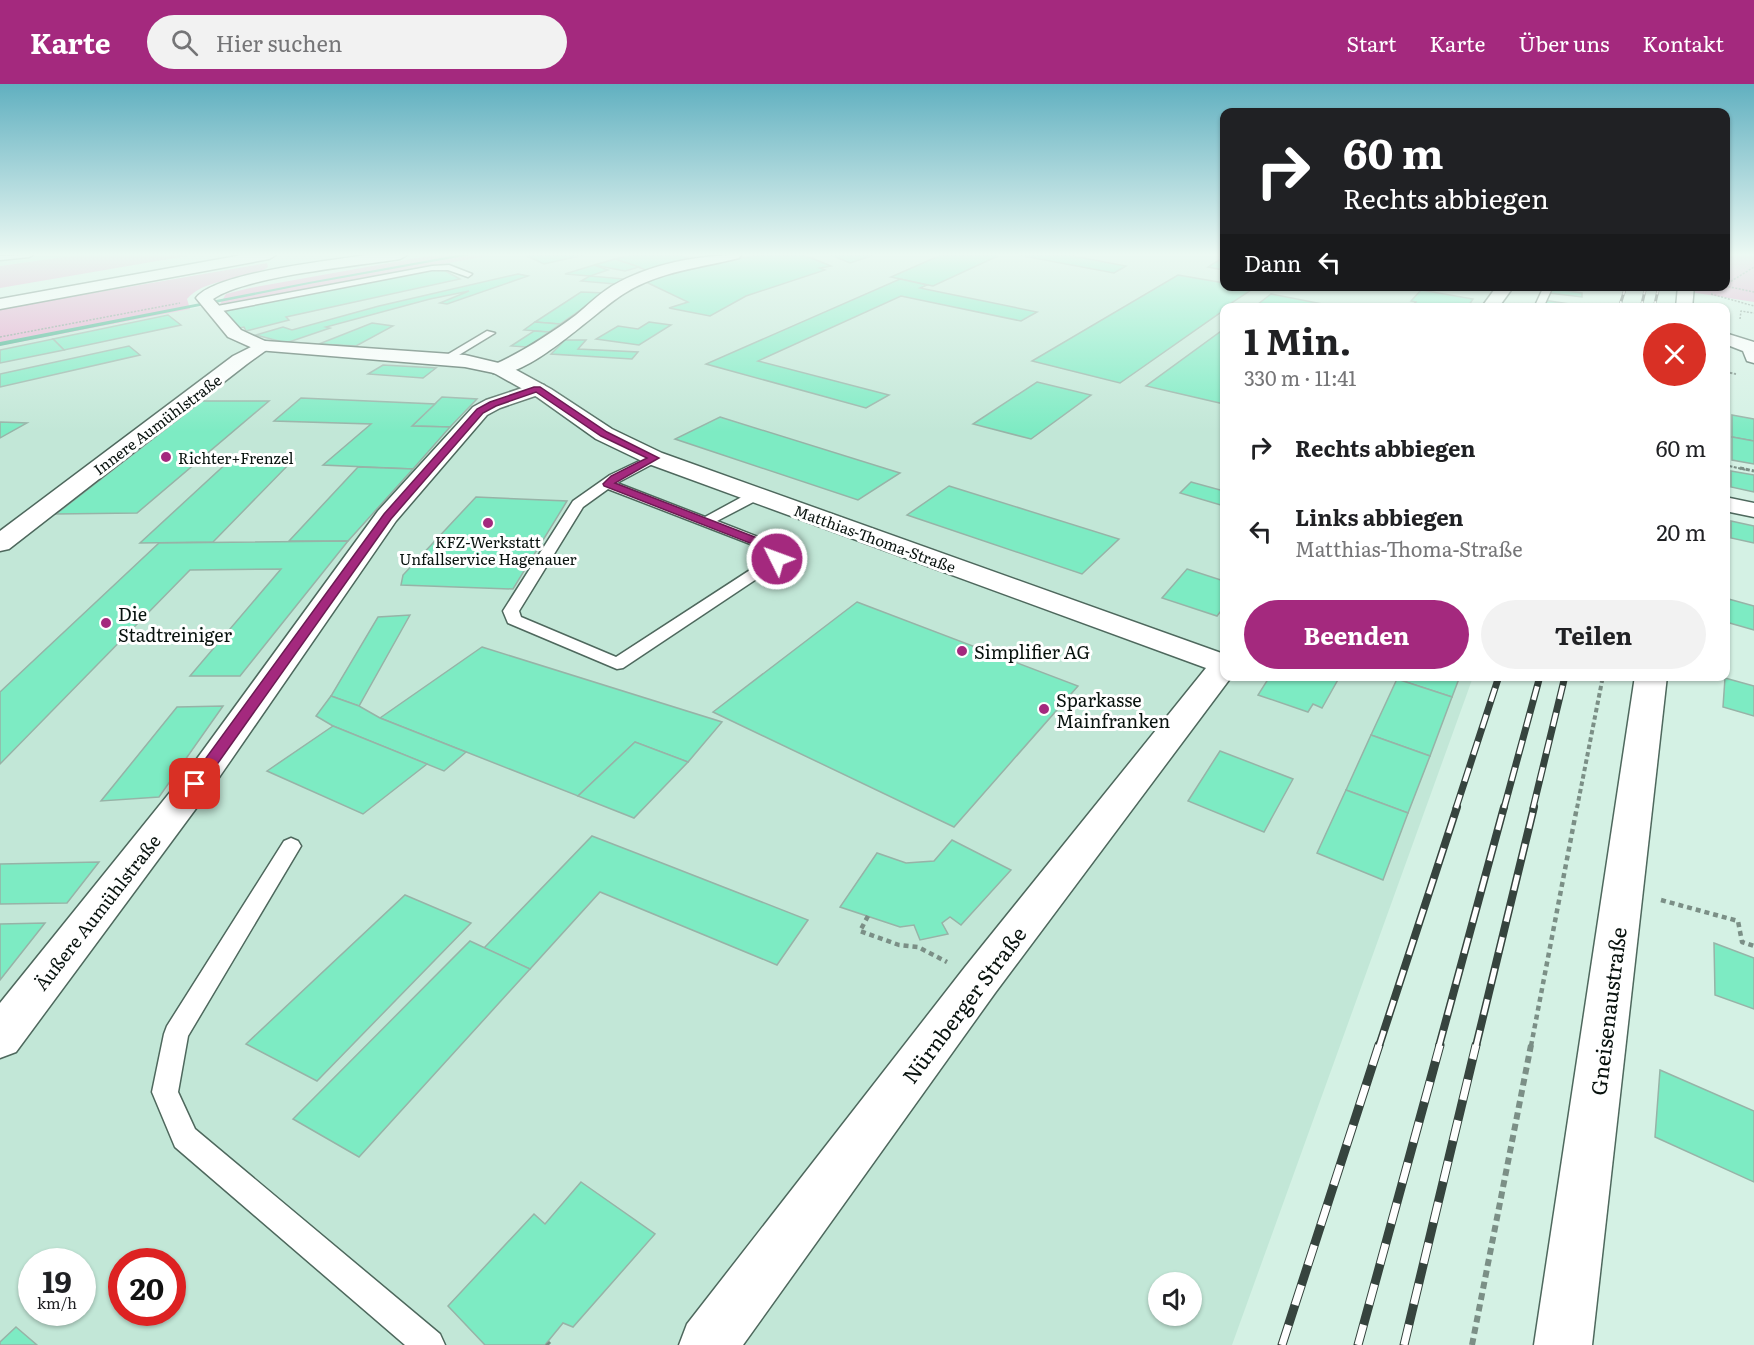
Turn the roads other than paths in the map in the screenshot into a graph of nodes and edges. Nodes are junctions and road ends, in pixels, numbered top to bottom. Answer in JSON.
{"nodes":[{"id":1,"x":216,"y":314,"type":"edge"},
{"id":2,"x":588,"y":314,"type":"edge"},
{"id":3,"x":490,"y":333,"type":"dead end"},
{"id":4,"x":1730,"y":340,"type":"edge"},
{"id":5,"x":263,"y":346,"type":"junction"},
{"id":6,"x":1754,"y":357,"type":"edge"},
{"id":7,"x":445,"y":359,"type":"junction"},
{"id":8,"x":500,"y":369,"type":"junction"},
{"id":9,"x":537,"y":389,"type":"junction"},
{"id":10,"x":654,"y":458,"type":"junction"},
{"id":11,"x":608,"y":484,"type":"junction"},
{"id":12,"x":756,"y":495,"type":"junction"},
{"id":13,"x":1730,"y":505,"type":"edge"},
{"id":14,"x":1754,"y":510,"type":"edge"},
{"id":15,"x":706,"y":522,"type":"junction"},
{"id":16,"x":0,"y":543,"type":"edge"},
{"id":17,"x":1220,"y":664,"type":"edge"},
{"id":18,"x":1220,"y":670,"type":"edge"},
{"id":19,"x":1650,"y":681,"type":"edge"},
{"id":20,"x":291,"y":846,"type":"dead end"},
{"id":21,"x":0,"y":1038,"type":"edge"},
{"id":22,"x":429,"y":1345,"type":"edge"},
{"id":23,"x":708,"y":1345,"type":"edge"},
{"id":24,"x":1563,"y":1345,"type":"edge"}],
"edges":[{"from":1,"to":5,"type":"main road"},
{"from":2,"to":8,"type":"main road"},
{"from":3,"to":7,"type":"lane"},
{"from":4,"to":6,"type":"main road"},
{"from":5,"to":7,"type":"main road"},
{"from":5,"to":16,"type":"main road","name":"Innere Aumühlstraße"},
{"from":7,"to":8,"type":"main road"},
{"from":8,"to":9,"type":"main road"},
{"from":9,"to":10,"type":"main road","name":"Matthias-Thoma-Straße"},
{"from":9,"to":21,"type":"main road","name":"Äußere Aumühlstraße"},
{"from":10,"to":11,"type":"lane"},
{"from":10,"to":12,"type":"main road","name":"Matthias-Thoma-Straße"},
{"from":11,"to":15,"type":"lane"},
{"from":11,"to":15,"type":"lane"},
{"from":12,"to":15,"type":"lane"},
{"from":12,"to":17,"type":"main road","name":"Matthias-Thoma-Straße"},
{"from":13,"to":14,"type":"main road"},
{"from":18,"to":23,"type":"main road","name":"Nürnberger Straße"},
{"from":19,"to":24,"type":"main road","name":"Gneisenaustraße"},
{"from":20,"to":22,"type":"lane"}]}
